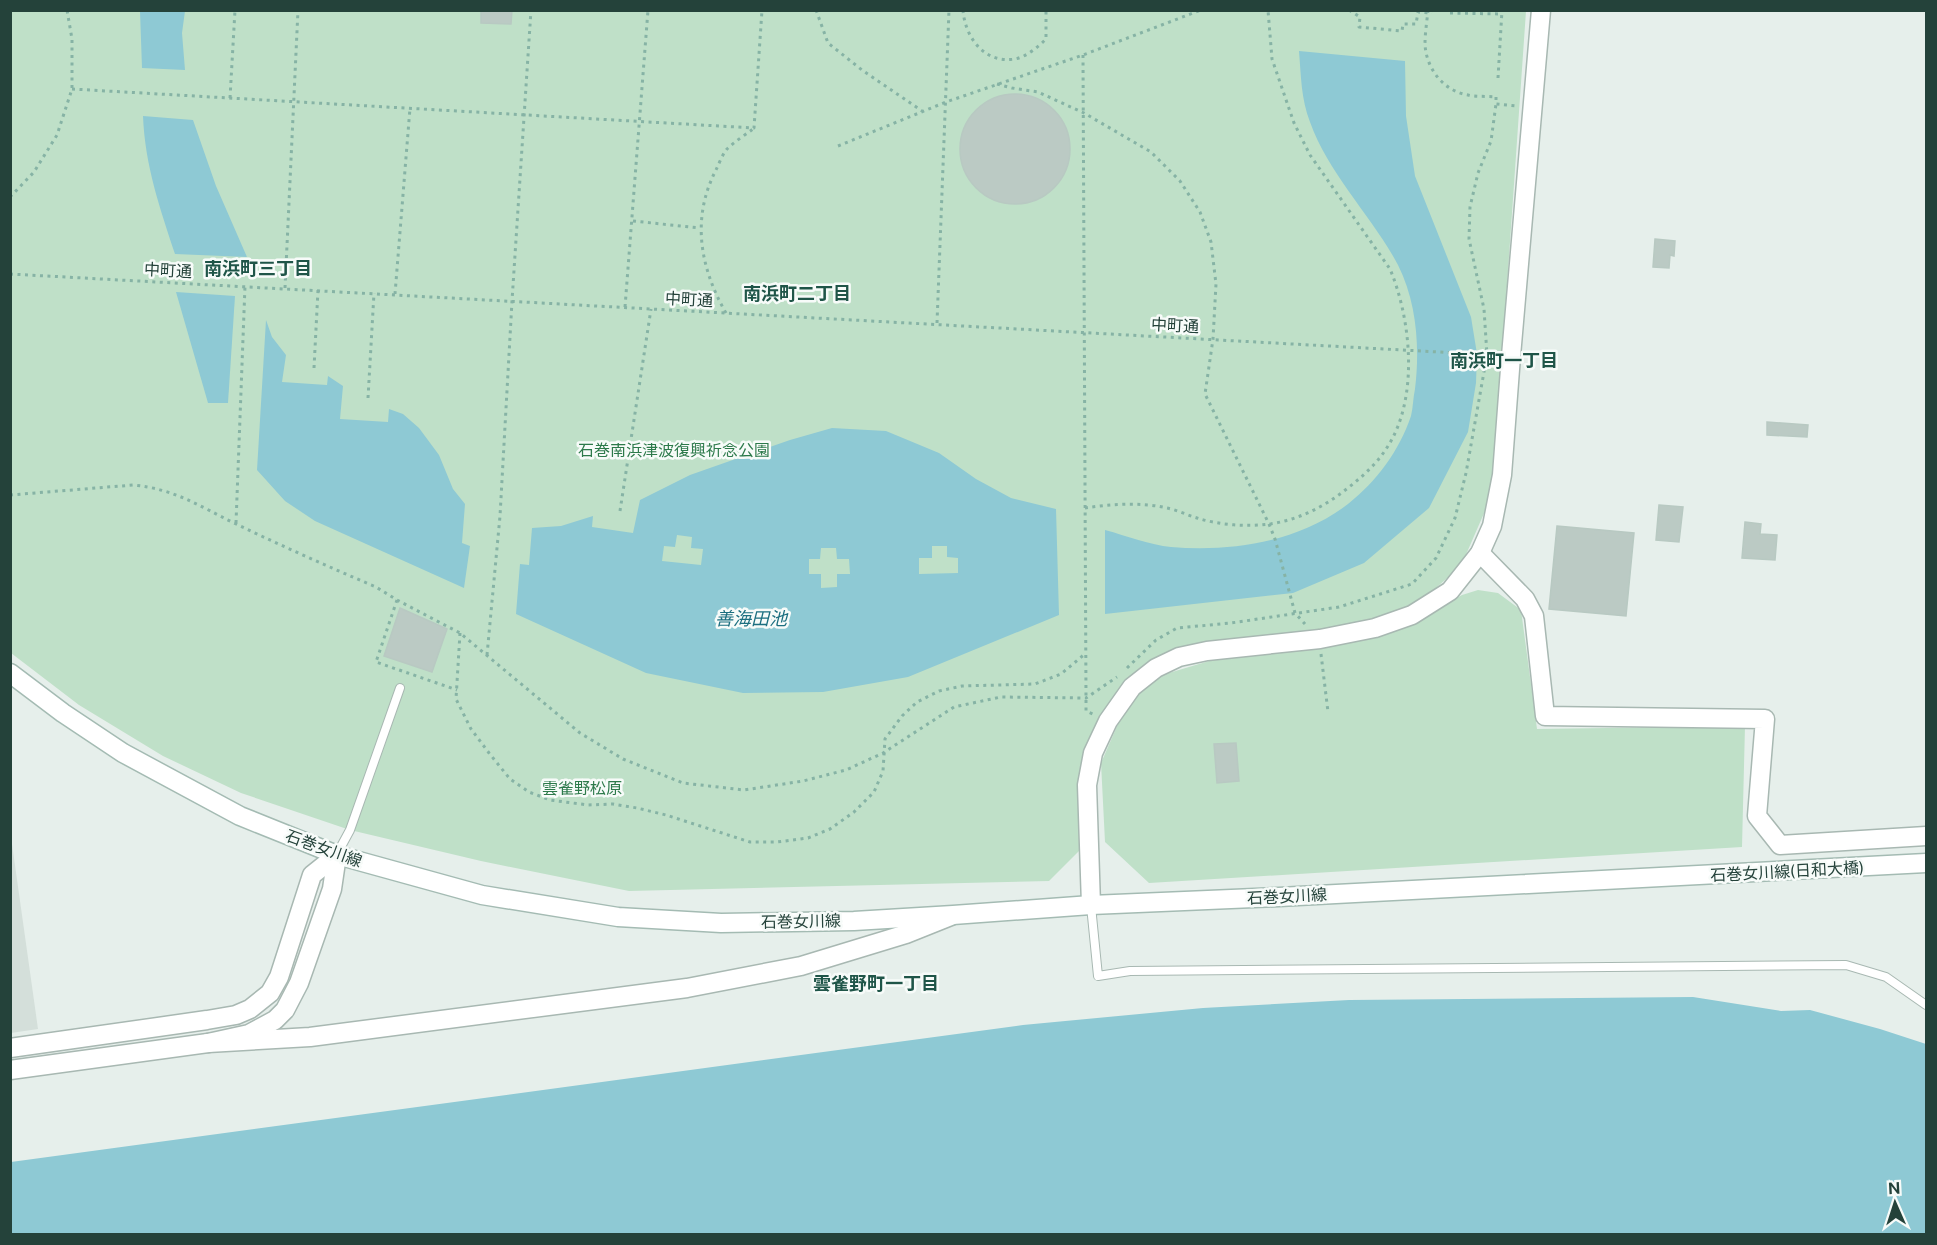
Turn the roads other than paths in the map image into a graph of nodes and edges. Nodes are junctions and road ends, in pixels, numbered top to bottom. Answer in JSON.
{"nodes":[{"id":1,"x":1541,"y":10,"type":"edge"},
{"id":2,"x":1480,"y":553,"type":"junction"},
{"id":3,"x":10,"y":673,"type":"edge"},
{"id":4,"x":400,"y":688,"type":"dead end"},
{"id":5,"x":1926,"y":836,"type":"edge"},
{"id":6,"x":337,"y":855,"type":"junction"},
{"id":7,"x":1926,"y":863,"type":"edge"},
{"id":8,"x":1647,"y":878,"type":"joint"},
{"id":9,"x":1091,"y":905,"type":"junction"},
{"id":10,"x":953,"y":915,"type":"junction"},
{"id":11,"x":1926,"y":1005,"type":"edge"},
{"id":12,"x":208,"y":1043,"type":"junction"},
{"id":13,"x":10,"y":1048,"type":"edge"},
{"id":14,"x":10,"y":1070,"type":"edge"}],
"edges":[{"from":1,"to":2,"type":"street"},
{"from":2,"to":5,"type":"street"},
{"from":2,"to":9,"type":"street"},
{"from":3,"to":6,"type":"street","name":"石巻女川線"},
{"from":4,"to":6,"type":"lane"},
{"from":6,"to":10,"type":"street","name":"石巻女川線"},
{"from":6,"to":12,"type":"street"},
{"from":6,"to":13,"type":"street"},
{"from":7,"to":8,"type":"street","name":"石巻女川線(日和大橋)"},
{"from":8,"to":9,"type":"street","name":"石巻女川線"},
{"from":9,"to":10,"type":"street","name":"石巻女川線"},
{"from":9,"to":11,"type":"lane"},
{"from":10,"to":12,"type":"street"},
{"from":12,"to":14,"type":"street"}]}
